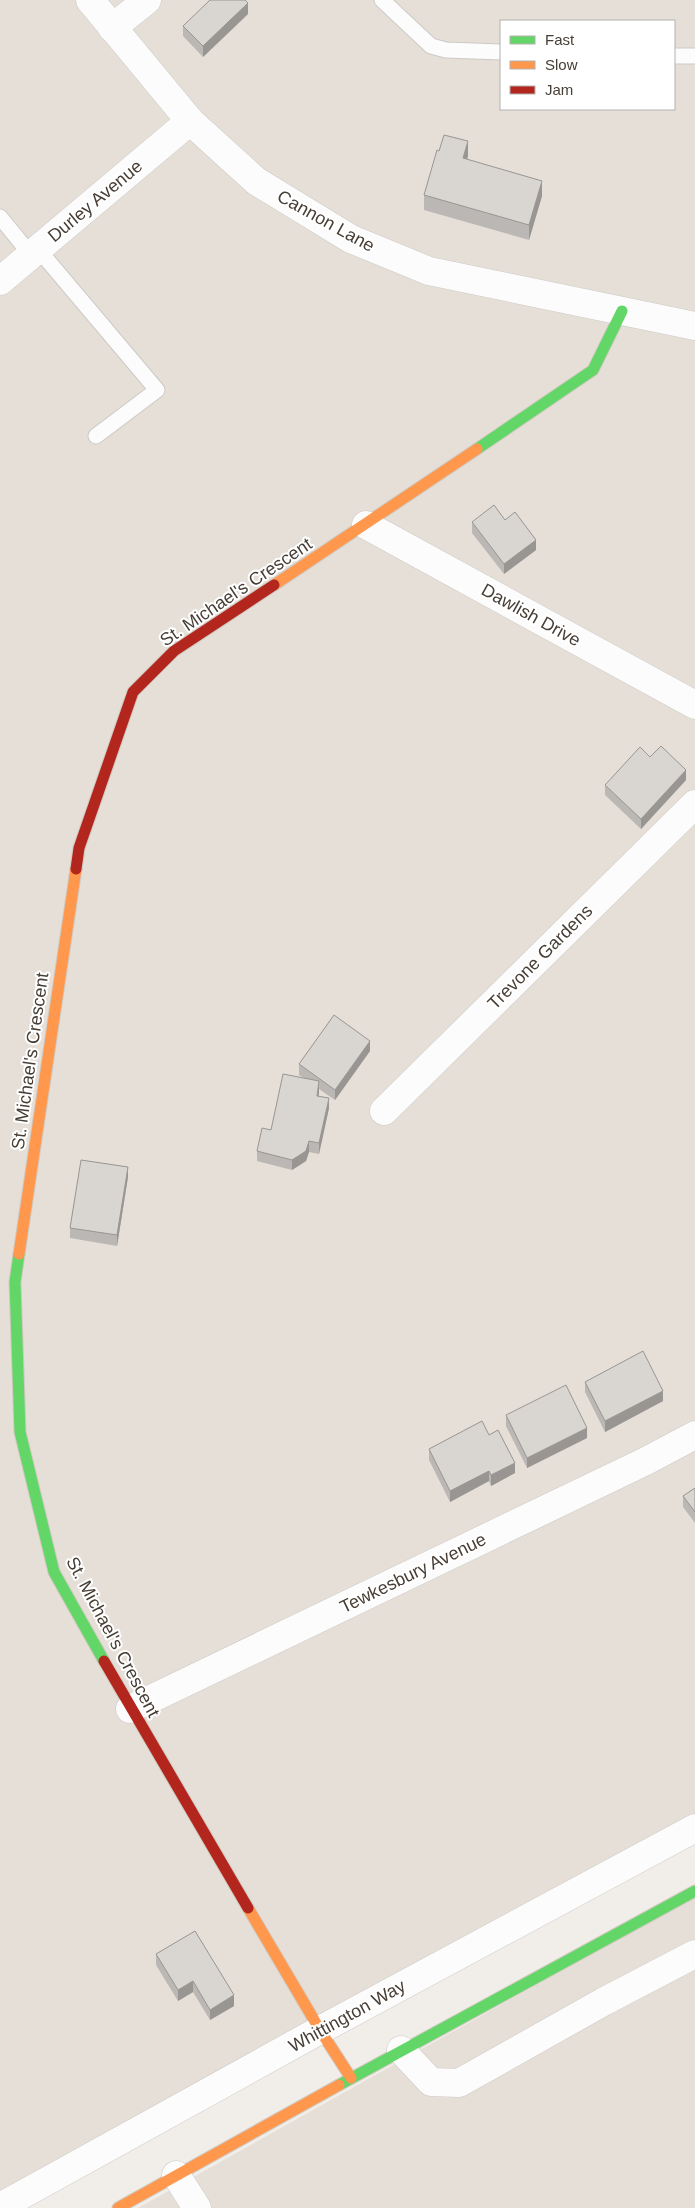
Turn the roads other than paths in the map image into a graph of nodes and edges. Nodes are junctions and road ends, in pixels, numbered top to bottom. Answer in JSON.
{"nodes":[{"id":1,"x":90,"y":0,"type":"edge"},
{"id":2,"x":147,"y":0,"type":"edge"},
{"id":3,"x":382,"y":0,"type":"edge"},
{"id":4,"x":112,"y":28,"type":"junction"},
{"id":5,"x":500,"y":52,"type":"edge"},
{"id":6,"x":675,"y":56,"type":"edge"},
{"id":7,"x":695,"y":56,"type":"edge"},
{"id":8,"x":190,"y":121,"type":"junction"},
{"id":9,"x":0,"y":217,"type":"edge"},
{"id":10,"x":34,"y":252,"type":"junction"},
{"id":11,"x":0,"y":281,"type":"edge"},
{"id":12,"x":622,"y":311,"type":"junction"},
{"id":13,"x":695,"y":326,"type":"edge"},
{"id":14,"x":96,"y":436,"type":"dead end"},
{"id":15,"x":366,"y":525,"type":"junction"},
{"id":16,"x":695,"y":705,"type":"edge"},
{"id":17,"x":695,"y":804,"type":"edge"},
{"id":18,"x":384,"y":1111,"type":"dead end"},
{"id":19,"x":695,"y":1435,"type":"edge"},
{"id":20,"x":130,"y":1709,"type":"junction"},
{"id":21,"x":695,"y":1828,"type":"edge"},
{"id":22,"x":695,"y":1891,"type":"edge"},
{"id":23,"x":695,"y":1954,"type":"edge"},
{"id":24,"x":320,"y":2030,"type":"junction"},
{"id":25,"x":401,"y":2050,"type":"junction"},
{"id":26,"x":350,"y":2078,"type":"junction"},
{"id":27,"x":176,"y":2175,"type":"junction"},
{"id":28,"x":0,"y":2207,"type":"edge"},
{"id":29,"x":118,"y":2208,"type":"edge"},
{"id":30,"x":197,"y":2208,"type":"edge"}],
"edges":[{"from":1,"to":4,"type":"street","name":"Cannon Lane"},
{"from":2,"to":4,"type":"street"},
{"from":3,"to":5,"type":"lane"},
{"from":4,"to":8,"type":"street","name":"Cannon Lane"},
{"from":6,"to":7,"type":"lane"},
{"from":8,"to":10,"type":"street","name":"Durley Avenue"},
{"from":8,"to":12,"type":"street","name":"Cannon Lane"},
{"from":9,"to":10,"type":"lane"},
{"from":10,"to":11,"type":"street","name":"Durley Avenue"},
{"from":10,"to":14,"type":"lane"},
{"from":12,"to":13,"type":"street","name":"Cannon Lane"},
{"from":12,"to":15,"type":"street","name":"St. Michael's Crescent"},
{"from":15,"to":16,"type":"street","name":"Dawlish Drive"},
{"from":15,"to":20,"type":"street","name":"St. Michael's Crescent"},
{"from":17,"to":18,"type":"street","name":"Trevone Gardens"},
{"from":19,"to":20,"type":"street","name":"Tewkesbury Avenue"},
{"from":20,"to":24,"type":"street","name":"St. Michael's Crescent"},
{"from":21,"to":24,"type":"street","name":"Whittington Way"},
{"from":22,"to":25,"type":"street"},
{"from":23,"to":25,"type":"street"},
{"from":24,"to":26,"type":"street","name":"St. Michael's Crescent"},
{"from":24,"to":28,"type":"street","name":"Whittington Way"},
{"from":25,"to":26,"type":"street"},
{"from":26,"to":27,"type":"street"},
{"from":27,"to":29,"type":"street"},
{"from":27,"to":30,"type":"street"}]}
